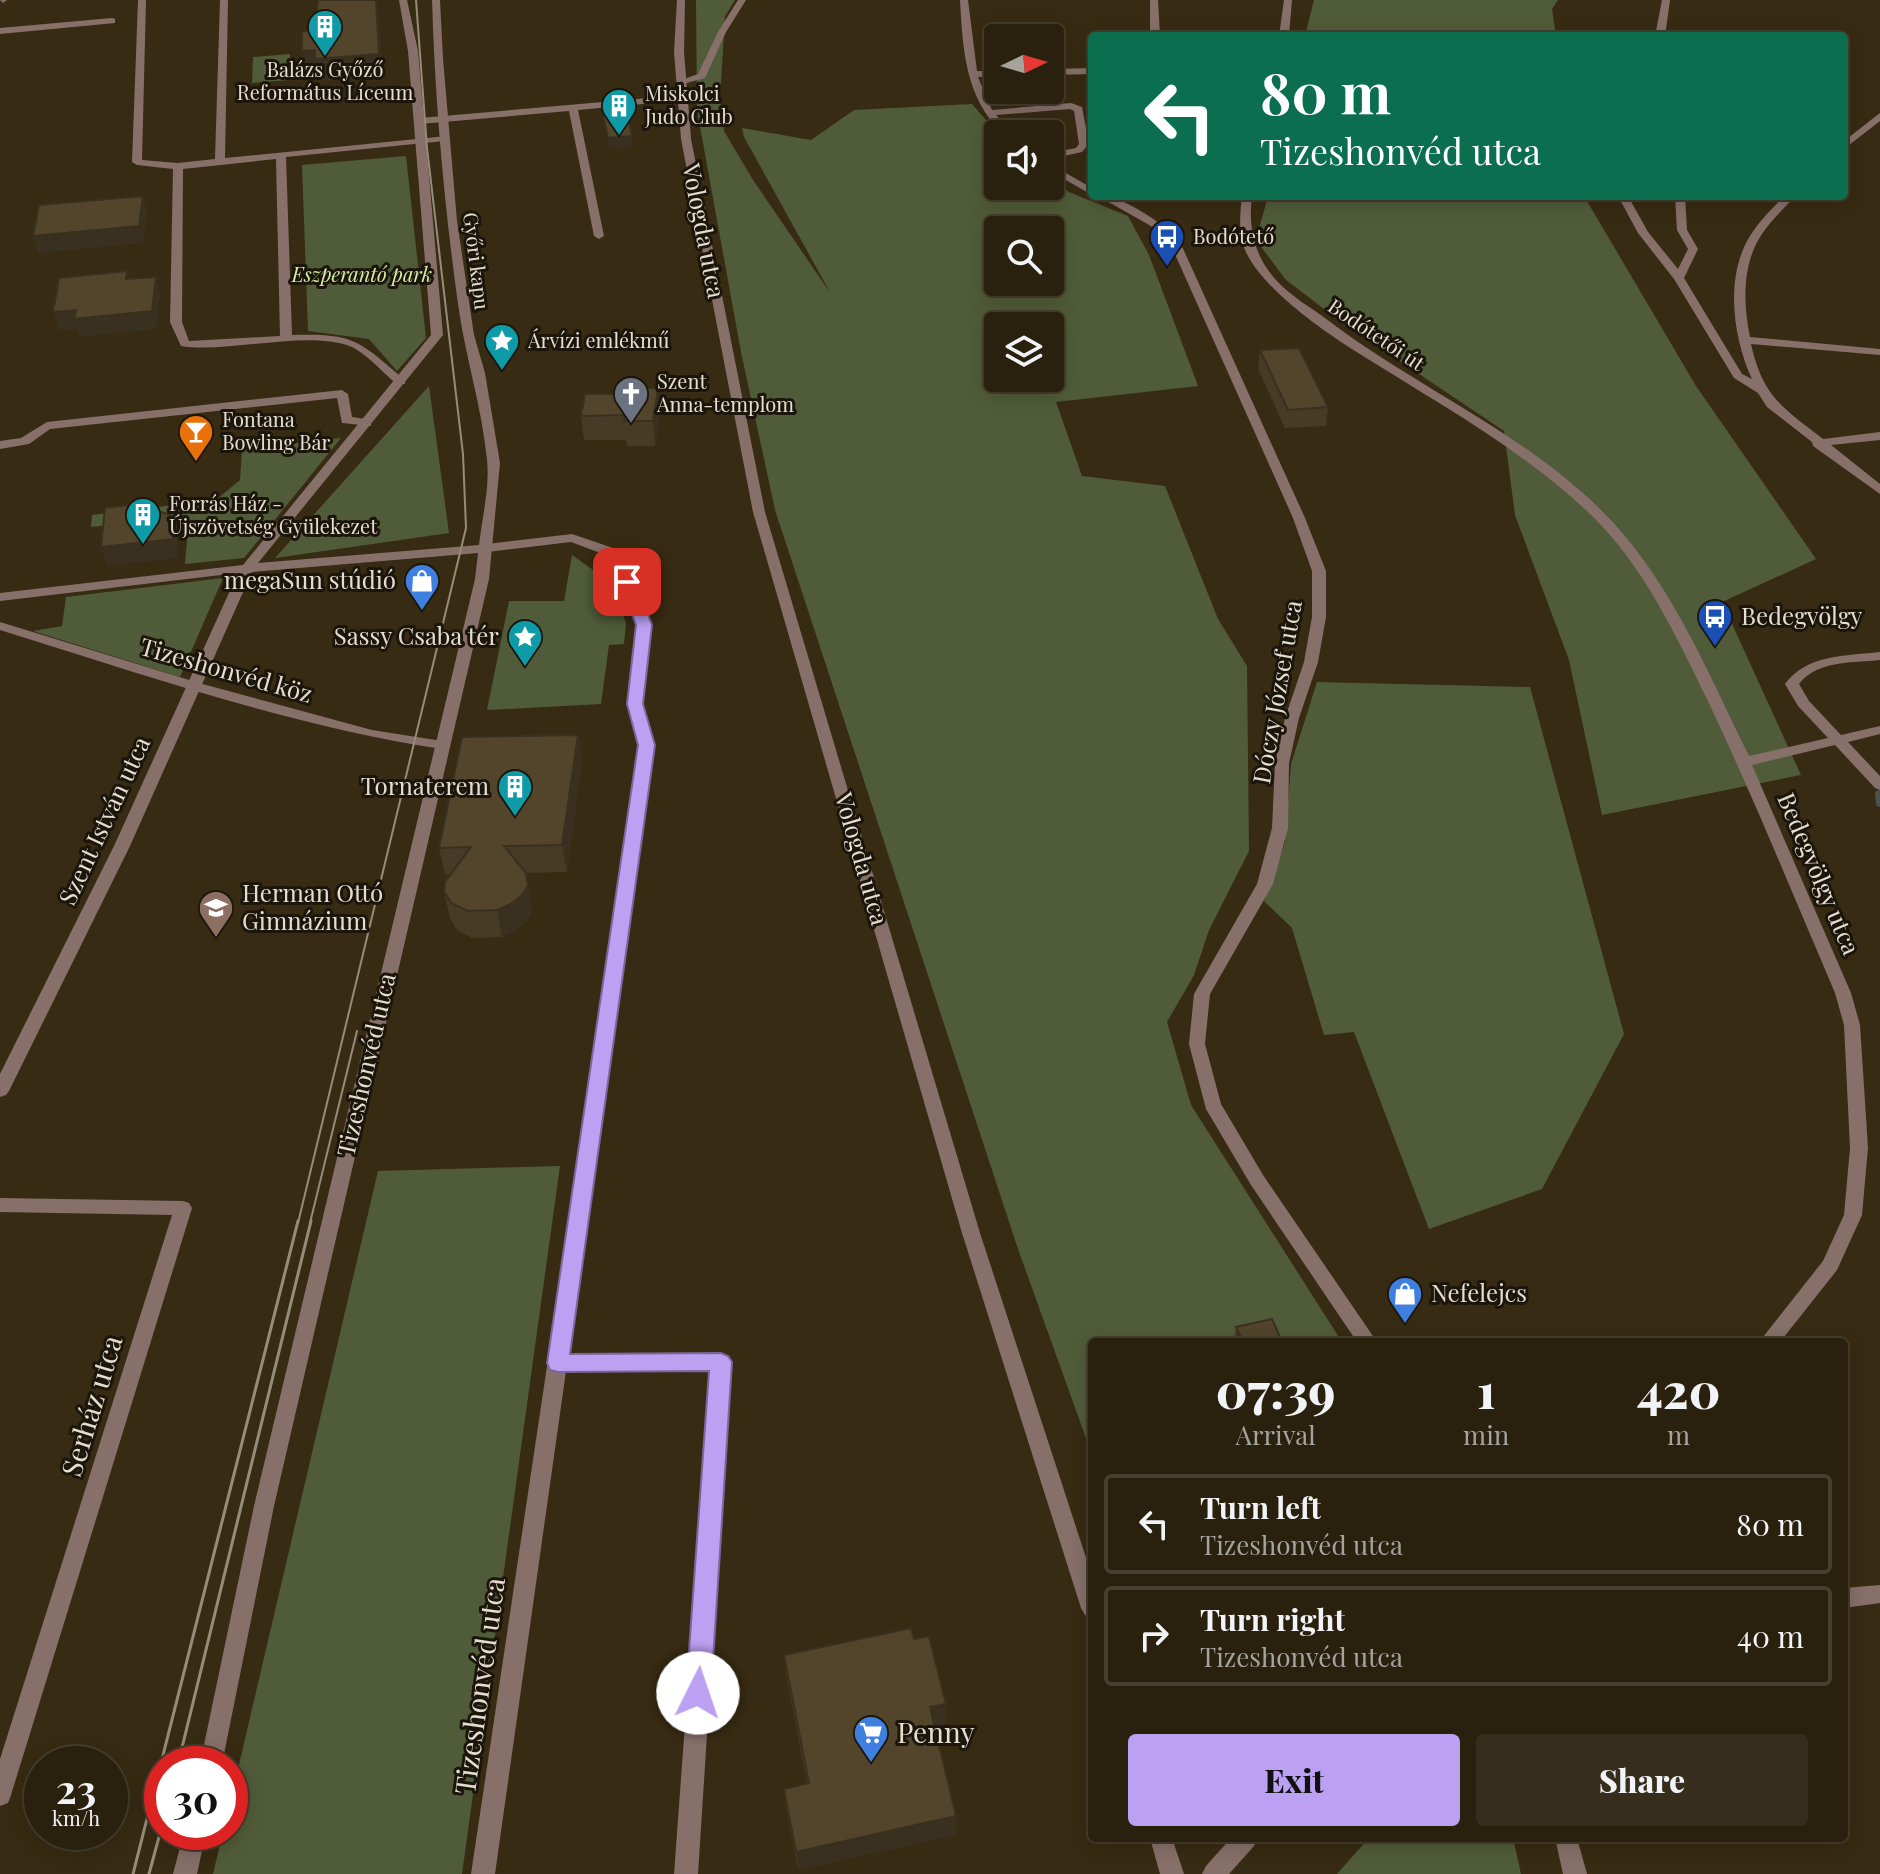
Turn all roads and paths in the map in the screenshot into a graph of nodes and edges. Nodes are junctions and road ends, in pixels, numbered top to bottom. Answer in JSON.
{"nodes":[{"id":1,"x":142,"y":0,"type":"edge"},
{"id":2,"x":224,"y":0,"type":"edge"},
{"id":3,"x":403,"y":0,"type":"edge"},
{"id":4,"x":436,"y":0,"type":"edge"},
{"id":5,"x":681,"y":0,"type":"edge"},
{"id":6,"x":742,"y":0,"type":"edge"},
{"id":7,"x":964,"y":0,"type":"edge"},
{"id":8,"x":1154,"y":0,"type":"edge"},
{"id":9,"x":1288,"y":0,"type":"edge"},
{"id":10,"x":1666,"y":0,"type":"edge"},
{"id":11,"x":112,"y":21,"type":"dead end"},
{"id":12,"x":0,"y":31,"type":"edge"},
{"id":13,"x":1155,"y":32,"type":"edge"},
{"id":14,"x":1284,"y":32,"type":"edge"},
{"id":15,"x":1661,"y":32,"type":"edge"},
{"id":16,"x":1088,"y":71,"type":"edge"},
{"id":17,"x":1064,"y":72,"type":"edge"},
{"id":18,"x":971,"y":74,"type":"junction"},
{"id":19,"x":984,"y":74,"type":"edge"},
{"id":20,"x":682,"y":83,"type":"junction"},
{"id":21,"x":683,"y":98,"type":"junction"},
{"id":22,"x":573,"y":108,"type":"junction"},
{"id":23,"x":989,"y":113,"type":"junction"},
{"id":24,"x":1880,"y":116,"type":"edge"},
{"id":25,"x":443,"y":120,"type":"junction"},
{"id":26,"x":996,"y":120,"type":"edge"},
{"id":27,"x":420,"y":121,"type":"junction"},
{"id":28,"x":444,"y":138,"type":"junction"},
{"id":29,"x":421,"y":140,"type":"junction"},
{"id":30,"x":1848,"y":143,"type":"edge"},
{"id":31,"x":1064,"y":153,"type":"edge"},
{"id":32,"x":281,"y":155,"type":"junction"},
{"id":33,"x":220,"y":162,"type":"junction"},
{"id":34,"x":178,"y":166,"type":"junction"},
{"id":35,"x":1064,"y":175,"type":"edge"},
{"id":36,"x":1088,"y":190,"type":"edge"},
{"id":37,"x":1115,"y":200,"type":"edge"},
{"id":38,"x":1246,"y":200,"type":"edge"},
{"id":39,"x":1625,"y":200,"type":"edge"},
{"id":40,"x":1680,"y":200,"type":"edge"},
{"id":41,"x":1786,"y":200,"type":"edge"},
{"id":42,"x":599,"y":236,"type":"dead end"},
{"id":43,"x":1679,"y":278,"type":"junction"},
{"id":44,"x":286,"y":338,"type":"junction"},
{"id":45,"x":1746,"y":340,"type":"junction"},
{"id":46,"x":1880,"y":352,"type":"edge"},
{"id":47,"x":401,"y":382,"type":"junction"},
{"id":48,"x":1761,"y":390,"type":"junction"},
{"id":49,"x":367,"y":423,"type":"junction"},
{"id":50,"x":1880,"y":436,"type":"edge"},
{"id":51,"x":1817,"y":443,"type":"junction"},
{"id":52,"x":0,"y":445,"type":"edge"},
{"id":53,"x":1542,"y":464,"type":"joint"},
{"id":54,"x":1880,"y":490,"type":"edge"},
{"id":55,"x":487,"y":548,"type":"junction"},
{"id":56,"x":247,"y":568,"type":"junction"},
{"id":57,"x":0,"y":597,"type":"edge"},
{"id":58,"x":0,"y":626,"type":"edge"},
{"id":59,"x":1880,"y":656,"type":"edge"},
{"id":60,"x":194,"y":686,"type":"junction"},
{"id":61,"x":1880,"y":730,"type":"edge"},
{"id":62,"x":1835,"y":740,"type":"junction"},
{"id":63,"x":442,"y":745,"type":"junction"},
{"id":64,"x":1744,"y":762,"type":"junction"},
{"id":65,"x":1880,"y":785,"type":"edge"},
{"id":66,"x":0,"y":1091,"type":"edge"},
{"id":67,"x":0,"y":1205,"type":"edge"},
{"id":68,"x":1364,"y":1338,"type":"edge"},
{"id":69,"x":1772,"y":1338,"type":"edge"},
{"id":70,"x":558,"y":1363,"type":"junction"},
{"id":71,"x":1880,"y":1594,"type":"edge"},
{"id":72,"x":1088,"y":1596,"type":"edge"},
{"id":73,"x":1848,"y":1598,"type":"edge"},
{"id":74,"x":215,"y":1746,"type":"edge"},
{"id":75,"x":0,"y":1795,"type":"edge"},
{"id":76,"x":1162,"y":1842,"type":"edge"},
{"id":77,"x":1242,"y":1842,"type":"edge"},
{"id":78,"x":1567,"y":1842,"type":"edge"},
{"id":79,"x":191,"y":1850,"type":"edge"},
{"id":80,"x":185,"y":1874,"type":"edge"},
{"id":81,"x":483,"y":1874,"type":"edge"},
{"id":82,"x":686,"y":1874,"type":"edge"},
{"id":83,"x":1172,"y":1874,"type":"edge"},
{"id":84,"x":1214,"y":1874,"type":"edge"},
{"id":85,"x":1575,"y":1874,"type":"edge"}],
"edges":[{"from":1,"to":34,"type":"street"},
{"from":2,"to":33,"type":"street"},
{"from":3,"to":27,"type":"street","name":"Győri kapu"},
{"from":4,"to":25,"type":"street","name":"Győri kapu"},
{"from":5,"to":20,"type":"street","name":"Vologda utca"},
{"from":6,"to":20,"type":"street"},
{"from":7,"to":18,"type":"street"},
{"from":8,"to":13,"type":"street"},
{"from":9,"to":14,"type":"street"},
{"from":10,"to":15,"type":"street"},
{"from":11,"to":12,"type":"street"},
{"from":16,"to":17,"type":"street"},
{"from":18,"to":19,"type":"street"},
{"from":18,"to":23,"type":"street"},
{"from":20,"to":21,"type":"street","name":"Vologda utca"},
{"from":21,"to":22,"type":"street"},
{"from":21,"to":72,"type":"street","name":"Vologda utca"},
{"from":22,"to":25,"type":"street"},
{"from":22,"to":42,"type":"street"},
{"from":23,"to":26,"type":"street"},
{"from":23,"to":31,"type":"street"},
{"from":24,"to":30,"type":"street"},
{"from":25,"to":27,"type":"street"},
{"from":25,"to":28,"type":"street","name":"Győri kapu"},
{"from":27,"to":29,"type":"street","name":"Győri kapu"},
{"from":28,"to":29,"type":"street"},
{"from":28,"to":55,"type":"street","name":"Győri kapu"},
{"from":29,"to":32,"type":"street"},
{"from":29,"to":47,"type":"street","name":"Győri kapu"},
{"from":32,"to":33,"type":"street"},
{"from":32,"to":44,"type":"street"},
{"from":33,"to":34,"type":"street"},
{"from":34,"to":44,"type":"street"},
{"from":35,"to":36,"type":"street"},
{"from":37,"to":68,"type":"street","name":"Dóczy József utca"},
{"from":38,"to":53,"type":"street","name":"Bodótetői út"},
{"from":39,"to":43,"type":"street"},
{"from":40,"to":43,"type":"street"},
{"from":41,"to":45,"type":"street"},
{"from":43,"to":48,"type":"street"},
{"from":44,"to":47,"type":"street"},
{"from":45,"to":46,"type":"street"},
{"from":45,"to":48,"type":"street"},
{"from":47,"to":49,"type":"street","name":"Győri kapu"},
{"from":48,"to":51,"type":"street"},
{"from":49,"to":52,"type":"street"},
{"from":49,"to":56,"type":"street","name":"Szent István utca"},
{"from":50,"to":51,"type":"street"},
{"from":51,"to":54,"type":"street"},
{"from":53,"to":64,"type":"street","name":"Bedegvölgy utca"},
{"from":55,"to":56,"type":"street"},
{"from":55,"to":63,"type":"street","name":"Tizeshonvéd utca"},
{"from":55,"to":70,"type":"street","name":"Tizeshonvéd utca"},
{"from":56,"to":57,"type":"street"},
{"from":56,"to":60,"type":"street","name":"Szent István utca"},
{"from":58,"to":60,"type":"street","name":"Tizeshonvéd köz"},
{"from":59,"to":62,"type":"street"},
{"from":60,"to":63,"type":"street","name":"Tizeshonvéd köz"},
{"from":60,"to":66,"type":"street","name":"Szent István utca"},
{"from":61,"to":62,"type":"street"},
{"from":62,"to":64,"type":"street"},
{"from":62,"to":65,"type":"street"},
{"from":63,"to":74,"type":"street","name":"Tizeshonvéd utca"},
{"from":64,"to":69,"type":"street","name":"Bedegvölgy utca"},
{"from":67,"to":75,"type":"street","name":"Serház utca"},
{"from":70,"to":81,"type":"street","name":"Tizeshonvéd utca"},
{"from":70,"to":82,"type":"street"},
{"from":71,"to":73,"type":"street"},
{"from":76,"to":83,"type":"street"},
{"from":77,"to":84,"type":"street"},
{"from":78,"to":85,"type":"street"},
{"from":79,"to":80,"type":"street"}]}
